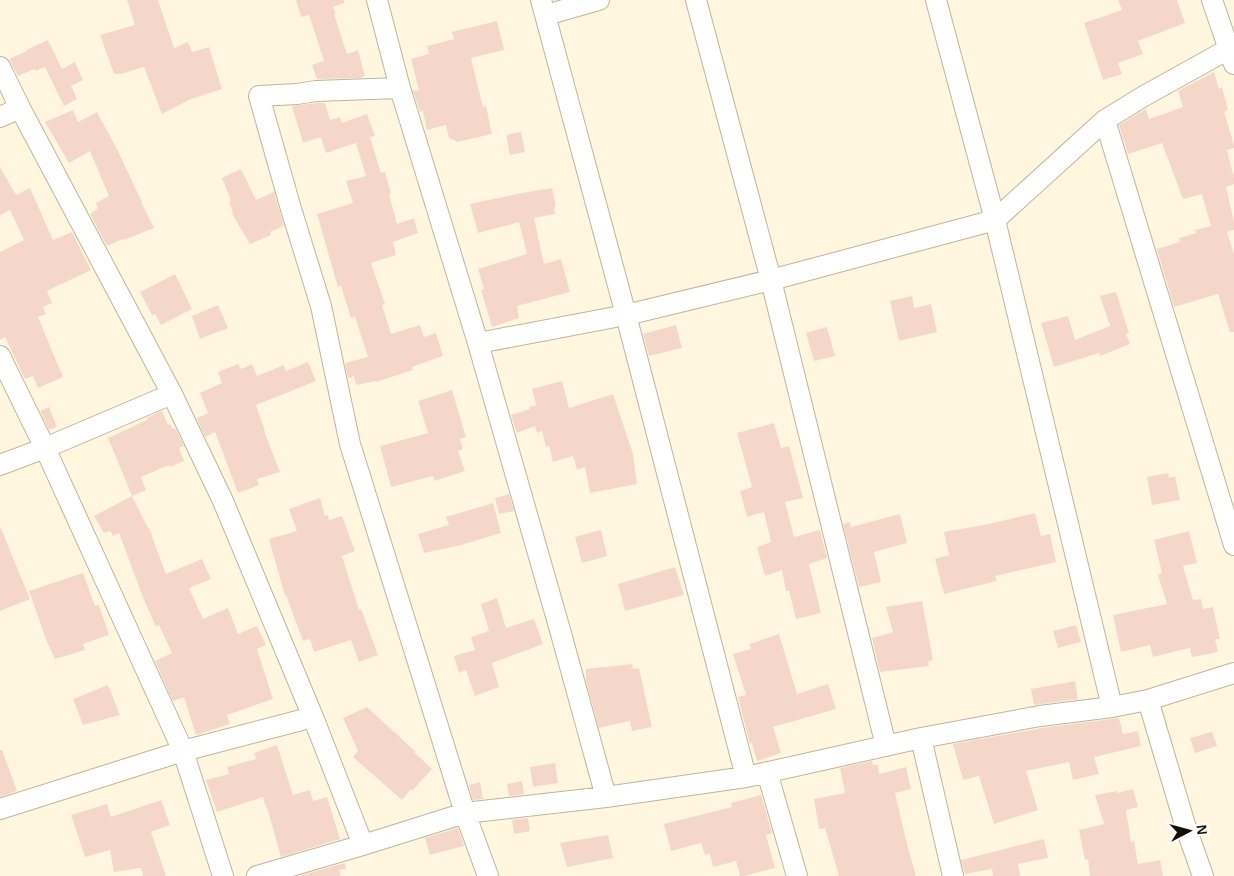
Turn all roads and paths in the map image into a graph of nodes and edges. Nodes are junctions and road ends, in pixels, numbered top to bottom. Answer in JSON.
{"nodes":[{"id":1,"x":377,"y":0,"type":"edge"},
{"id":2,"x":599,"y":0,"type":"edge"},
{"id":3,"x":696,"y":0,"type":"edge"},
{"id":4,"x":936,"y":0,"type":"edge"},
{"id":5,"x":1212,"y":0,"type":"edge"},
{"id":6,"x":543,"y":7,"type":"edge"},
{"id":7,"x":1232,"y":53,"type":"edge"},
{"id":8,"x":0,"y":67,"type":"edge"},
{"id":9,"x":400,"y":88,"type":"junction"},
{"id":10,"x":20,"y":108,"type":"junction"},
{"id":11,"x":0,"y":117,"type":"edge"},
{"id":12,"x":1105,"y":120,"type":"junction"},
{"id":13,"x":995,"y":220,"type":"junction"},
{"id":14,"x":771,"y":280,"type":"junction"},
{"id":15,"x":626,"y":315,"type":"junction"},
{"id":16,"x":478,"y":343,"type":"junction"},
{"id":17,"x":0,"y":356,"type":"edge"},
{"id":18,"x":172,"y":394,"type":"junction"},
{"id":19,"x":45,"y":448,"type":"junction"},
{"id":20,"x":0,"y":465,"type":"edge"},
{"id":21,"x":1234,"y":545,"type":"edge"},
{"id":22,"x":1234,"y":673,"type":"edge"},
{"id":23,"x":1148,"y":700,"type":"junction"},
{"id":24,"x":1112,"y":707,"type":"junction"},
{"id":25,"x":314,"y":718,"type":"junction"},
{"id":26,"x":921,"y":738,"type":"junction"},
{"id":27,"x":886,"y":746,"type":"junction"},
{"id":28,"x":183,"y":751,"type":"junction"},
{"id":29,"x":767,"y":772,"type":"junction"},
{"id":30,"x":746,"y":777,"type":"junction"},
{"id":31,"x":606,"y":797,"type":"junction"},
{"id":32,"x":0,"y":809,"type":"edge"},
{"id":33,"x":465,"y":813,"type":"junction"},
{"id":34,"x":363,"y":845,"type":"junction"},
{"id":35,"x":224,"y":876,"type":"edge"},
{"id":36,"x":257,"y":876,"type":"edge"},
{"id":37,"x":488,"y":876,"type":"edge"},
{"id":38,"x":797,"y":876,"type":"edge"},
{"id":39,"x":954,"y":876,"type":"edge"},
{"id":40,"x":1203,"y":876,"type":"edge"}],
"edges":[{"from":1,"to":9,"type":"street"},
{"from":2,"to":6,"type":"street"},
{"from":3,"to":14,"type":"street"},
{"from":4,"to":13,"type":"street"},
{"from":5,"to":7,"type":"street"},
{"from":6,"to":15,"type":"street"},
{"from":7,"to":12,"type":"street"},
{"from":8,"to":10,"type":"street"},
{"from":9,"to":16,"type":"street"},
{"from":9,"to":33,"type":"street"},
{"from":10,"to":11,"type":"street"},
{"from":10,"to":18,"type":"street"},
{"from":12,"to":13,"type":"street"},
{"from":12,"to":21,"type":"street"},
{"from":13,"to":14,"type":"street"},
{"from":13,"to":24,"type":"street"},
{"from":14,"to":15,"type":"street"},
{"from":14,"to":27,"type":"street"},
{"from":15,"to":16,"type":"street"},
{"from":15,"to":30,"type":"street"},
{"from":16,"to":31,"type":"street"},
{"from":17,"to":19,"type":"street"},
{"from":18,"to":19,"type":"street"},
{"from":18,"to":25,"type":"street"},
{"from":19,"to":20,"type":"street"},
{"from":19,"to":28,"type":"street"},
{"from":22,"to":23,"type":"street"},
{"from":23,"to":24,"type":"street"},
{"from":23,"to":40,"type":"street"},
{"from":24,"to":26,"type":"street"},
{"from":25,"to":28,"type":"street"},
{"from":25,"to":34,"type":"street"},
{"from":26,"to":27,"type":"street"},
{"from":26,"to":39,"type":"street"},
{"from":27,"to":29,"type":"street"},
{"from":28,"to":32,"type":"street"},
{"from":28,"to":35,"type":"street"},
{"from":29,"to":30,"type":"street"},
{"from":29,"to":38,"type":"street"},
{"from":30,"to":31,"type":"street"},
{"from":31,"to":33,"type":"street"},
{"from":33,"to":34,"type":"street"},
{"from":33,"to":37,"type":"street"},
{"from":34,"to":36,"type":"street"}]}
